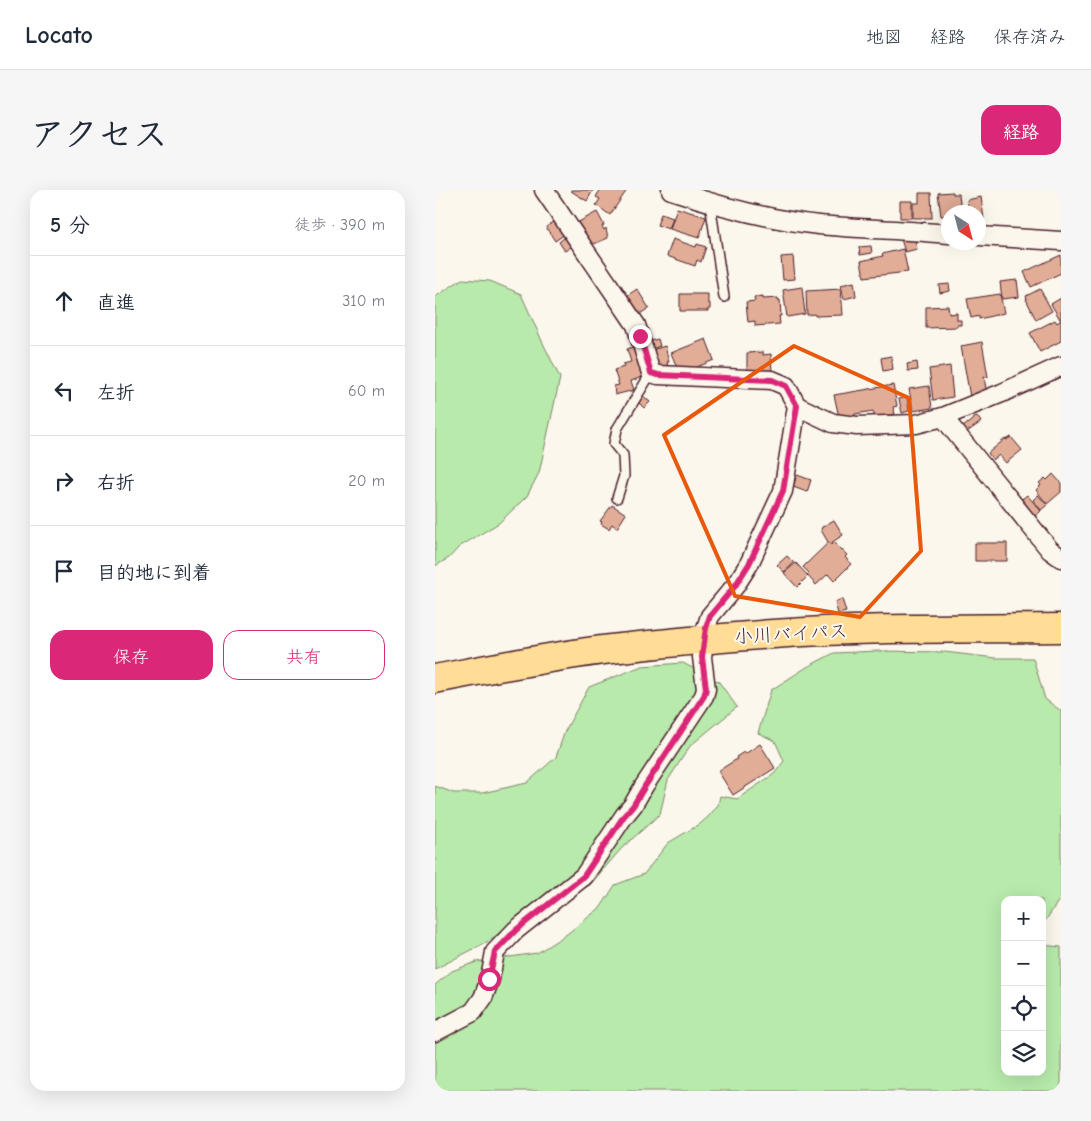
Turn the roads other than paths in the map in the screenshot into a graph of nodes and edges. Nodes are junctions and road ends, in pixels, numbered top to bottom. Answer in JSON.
{"nodes":[{"id":1,"x":544,"y":190,"type":"edge"},
{"id":2,"x":671,"y":190,"type":"edge"},
{"id":3,"x":710,"y":203,"type":"junction"},
{"id":4,"x":941,"y":233,"type":"edge"},
{"id":5,"x":986,"y":236,"type":"edge"},
{"id":6,"x":1061,"y":241,"type":"edge"},
{"id":7,"x":724,"y":297,"type":"dead end"},
{"id":8,"x":1061,"y":366,"type":"edge"},
{"id":9,"x":651,"y":373,"type":"junction"},
{"id":10,"x":797,"y":406,"type":"junction"},
{"id":11,"x":943,"y":417,"type":"junction"},
{"id":12,"x":617,"y":498,"type":"dead end"},
{"id":13,"x":1061,"y":558,"type":"edge"},
{"id":14,"x":1061,"y":628,"type":"edge"},
{"id":15,"x":704,"y":640,"type":"junction"},
{"id":16,"x":435,"y":680,"type":"edge"},
{"id":17,"x":435,"y":1032,"type":"edge"}],
"edges":[{"from":1,"to":9,"type":"street"},
{"from":2,"to":3,"type":"street"},
{"from":3,"to":4,"type":"street"},
{"from":3,"to":7,"type":"lane"},
{"from":5,"to":6,"type":"street"},
{"from":8,"to":11,"type":"street"},
{"from":9,"to":10,"type":"street"},
{"from":9,"to":12,"type":"lane"},
{"from":10,"to":11,"type":"street"},
{"from":10,"to":15,"type":"street"},
{"from":11,"to":13,"type":"street"},
{"from":14,"to":15,"type":"highway","name":"小川バイパス"},
{"from":15,"to":16,"type":"highway","name":"小川バイパス"},
{"from":15,"to":17,"type":"street"}]}
